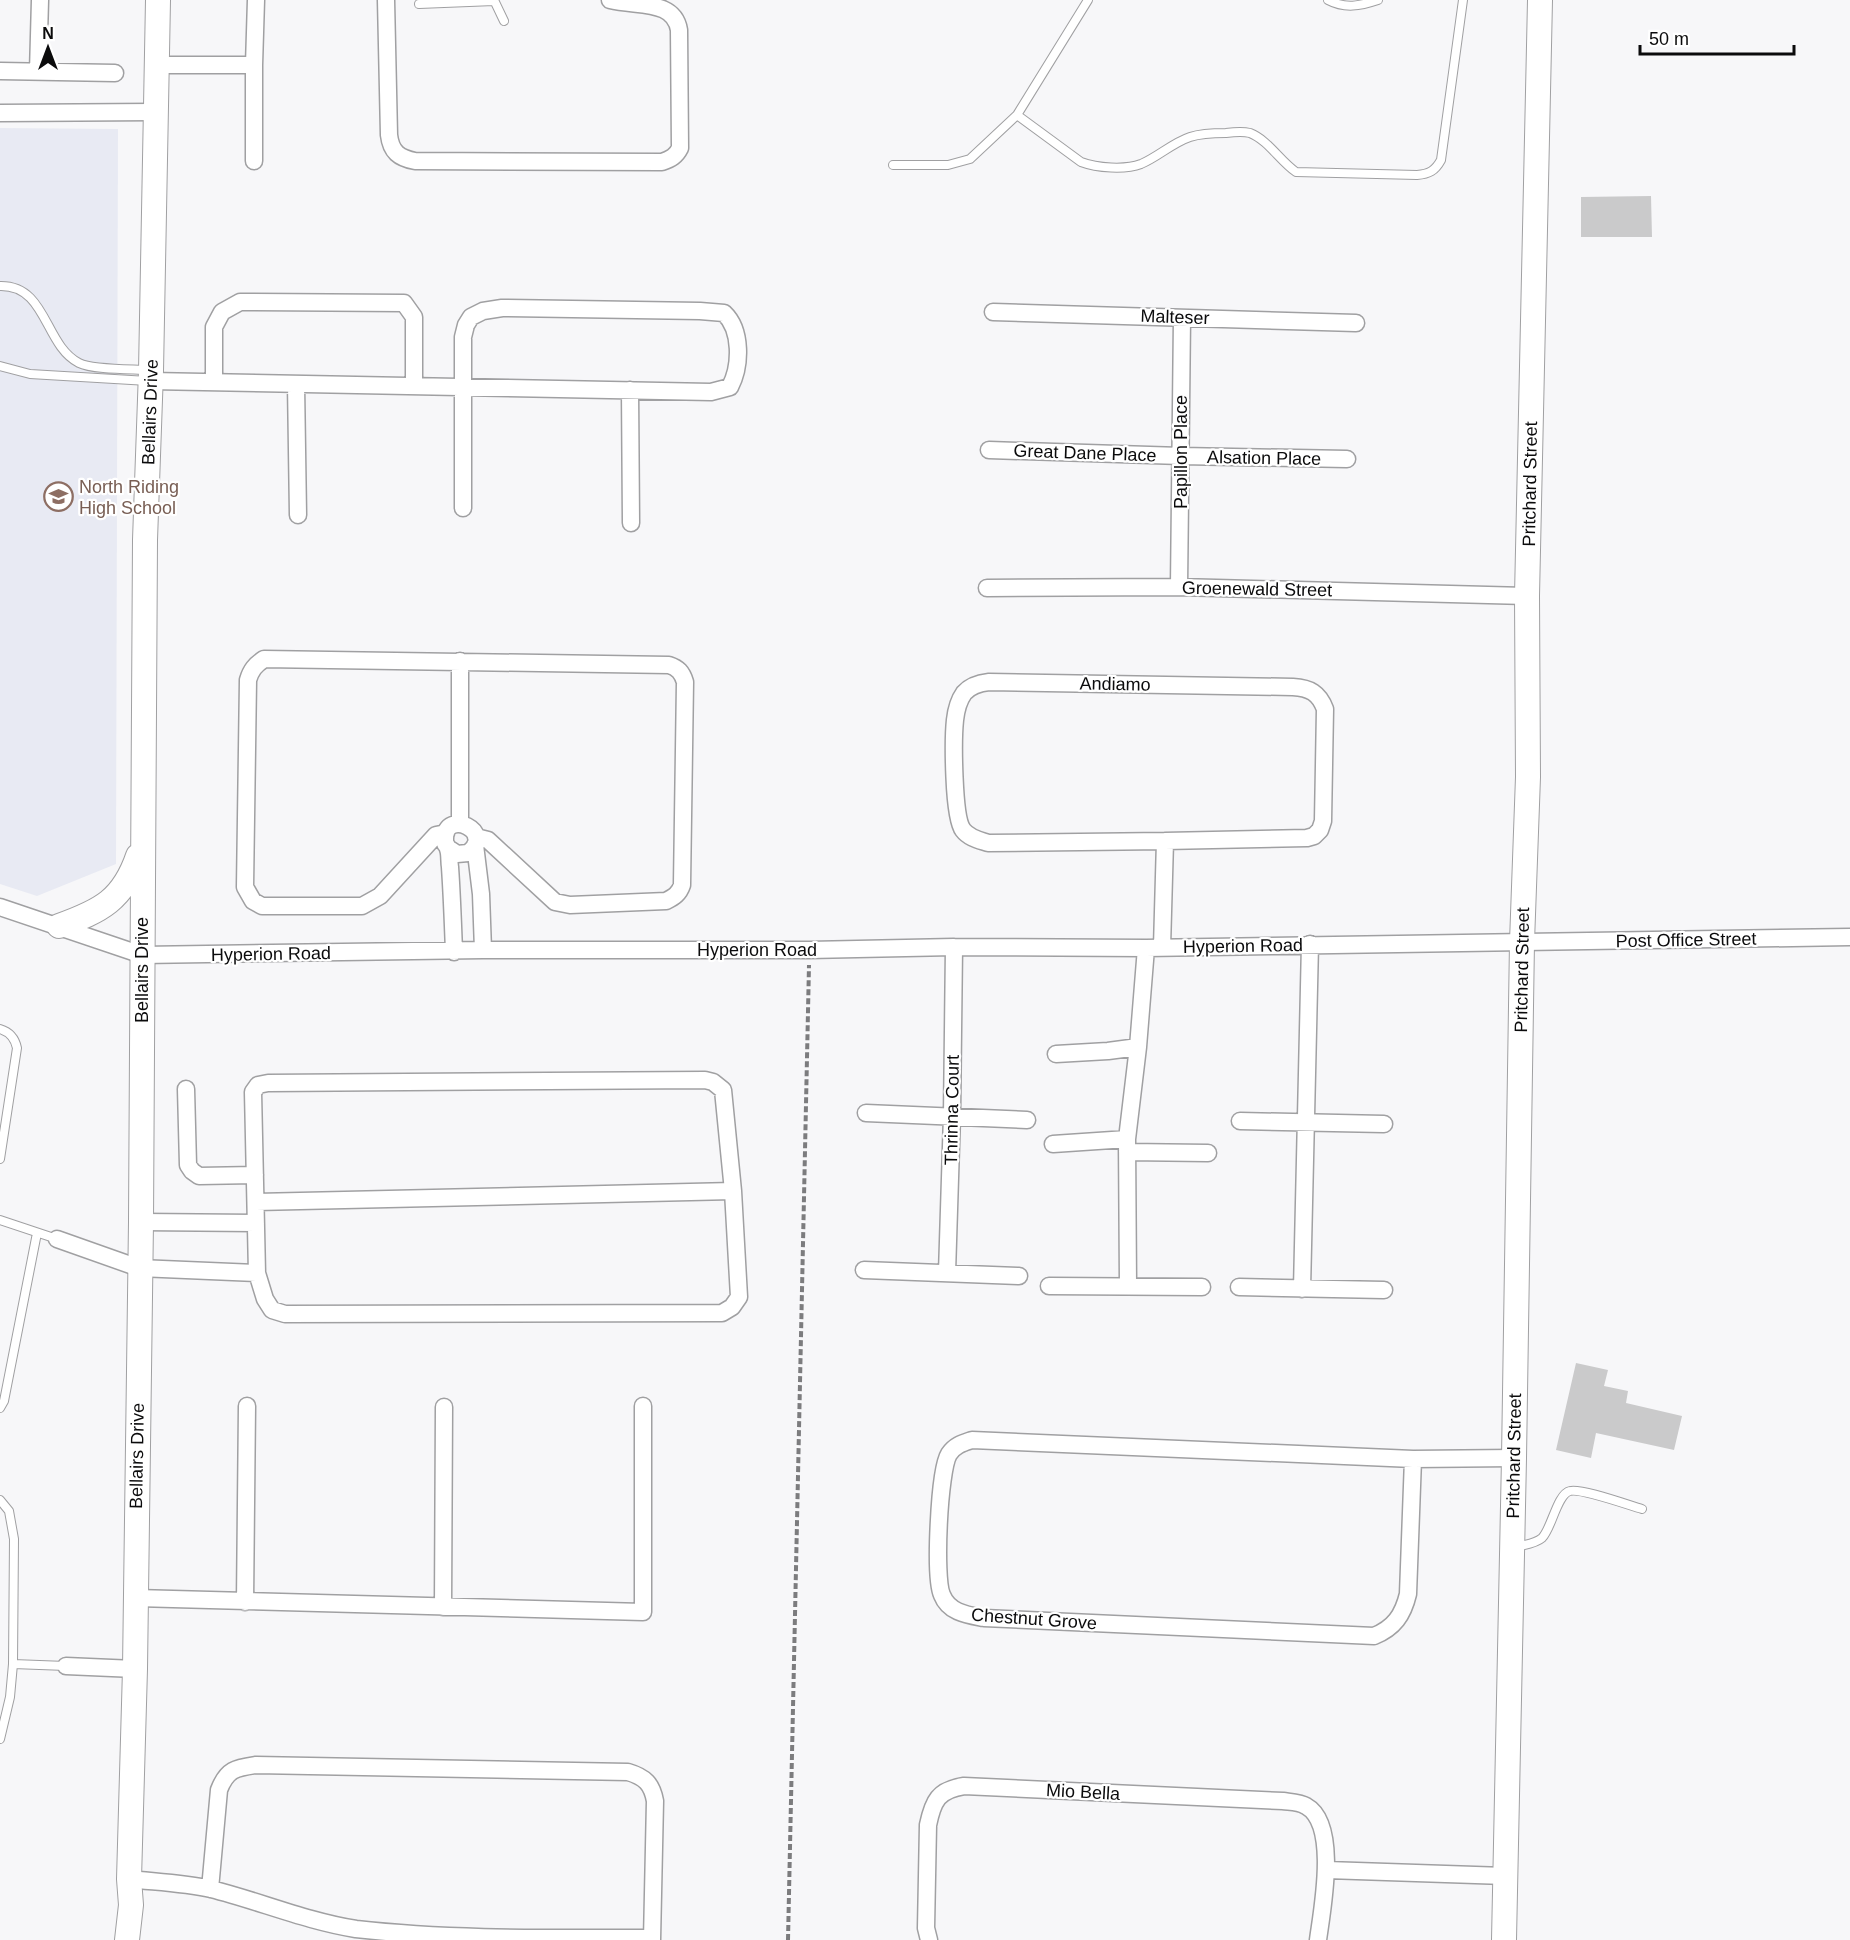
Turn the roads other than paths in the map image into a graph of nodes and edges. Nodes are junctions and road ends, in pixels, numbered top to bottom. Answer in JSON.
{"nodes":[{"id":1,"x":40,"y":0,"type":"edge"},
{"id":2,"x":158,"y":0,"type":"edge"},
{"id":3,"x":256,"y":0,"type":"edge"},
{"id":4,"x":386,"y":0,"type":"edge"},
{"id":5,"x":494,"y":0,"type":"edge"},
{"id":6,"x":610,"y":0,"type":"edge"},
{"id":7,"x":1088,"y":0,"type":"edge"},
{"id":8,"x":1328,"y":0,"type":"edge"},
{"id":9,"x":1377,"y":0,"type":"edge"},
{"id":10,"x":1463,"y":0,"type":"edge"},
{"id":11,"x":1540,"y":0,"type":"edge"},
{"id":12,"x":418,"y":4,"type":"dead end"},
{"id":13,"x":678,"y":6,"type":"edge"},
{"id":14,"x":504,"y":21,"type":"dead end"},
{"id":15,"x":156,"y":65,"type":"junction"},
{"id":16,"x":254,"y":65,"type":"junction"},
{"id":17,"x":0,"y":71,"type":"edge"},
{"id":18,"x":38,"y":72,"type":"junction"},
{"id":19,"x":115,"y":73,"type":"dead end"},
{"id":20,"x":155,"y":112,"type":"junction"},
{"id":21,"x":0,"y":113,"type":"edge"},
{"id":22,"x":1017,"y":115,"type":"junction"},
{"id":23,"x":254,"y":161,"type":"dead end"},
{"id":24,"x":893,"y":165,"type":"dead end"},
{"id":25,"x":0,"y":286,"type":"edge"},
{"id":26,"x":993,"y":312,"type":"dead end"},
{"id":27,"x":1182,"y":318,"type":"junction"},
{"id":28,"x":1356,"y":323,"type":"dead end"},
{"id":29,"x":0,"y":366,"type":"edge"},
{"id":30,"x":151,"y":376,"type":"junction"},
{"id":31,"x":214,"y":382,"type":"junction"},
{"id":32,"x":296,"y":384,"type":"junction"},
{"id":33,"x":414,"y":386,"type":"junction"},
{"id":34,"x":463,"y":387,"type":"junction"},
{"id":35,"x":630,"y":390,"type":"junction"},
{"id":36,"x":989,"y":450,"type":"dead end"},
{"id":37,"x":1181,"y":456,"type":"junction"},
{"id":38,"x":1347,"y":459,"type":"dead end"},
{"id":39,"x":463,"y":508,"type":"dead end"},
{"id":40,"x":298,"y":515,"type":"dead end"},
{"id":41,"x":631,"y":523,"type":"dead end"},
{"id":42,"x":1179,"y":587,"type":"junction"},
{"id":43,"x":987,"y":588,"type":"dead end"},
{"id":44,"x":1527,"y":596,"type":"junction"},
{"id":45,"x":460,"y":662,"type":"junction"},
{"id":46,"x":451,"y":835,"type":"junction"},
{"id":47,"x":475,"y":841,"type":"junction"},
{"id":48,"x":1165,"y":841,"type":"junction"},
{"id":49,"x":142,"y":845,"type":"junction"},
{"id":50,"x":0,"y":907,"type":"edge"},
{"id":51,"x":59,"y":926,"type":"junction"},
{"id":52,"x":1850,"y":938,"type":"edge"},
{"id":53,"x":1522,"y":942,"type":"junction"},
{"id":54,"x":1310,"y":945,"type":"junction"},
{"id":55,"x":954,"y":946,"type":"junction"},
{"id":56,"x":1154,"y":947,"type":"junction"},
{"id":57,"x":483,"y":950,"type":"junction"},
{"id":58,"x":454,"y":952,"type":"junction"},
{"id":59,"x":142,"y":955,"type":"junction"},
{"id":60,"x":0,"y":1029,"type":"edge"},
{"id":61,"x":1138,"y":1047,"type":"junction"},
{"id":62,"x":1056,"y":1054,"type":"dead end"},
{"id":63,"x":186,"y":1089,"type":"dead end"},
{"id":64,"x":866,"y":1113,"type":"dead end"},
{"id":65,"x":952,"y":1115,"type":"junction"},
{"id":66,"x":1027,"y":1119,"type":"dead end"},
{"id":67,"x":1240,"y":1120,"type":"dead end"},
{"id":68,"x":1306,"y":1123,"type":"junction"},
{"id":69,"x":1384,"y":1124,"type":"dead end"},
{"id":70,"x":1053,"y":1144,"type":"dead end"},
{"id":71,"x":1127,"y":1145,"type":"junction"},
{"id":72,"x":1208,"y":1153,"type":"dead end"},
{"id":73,"x":0,"y":1159,"type":"edge"},
{"id":74,"x":255,"y":1174,"type":"junction"},
{"id":75,"x":733,"y":1191,"type":"junction"},
{"id":76,"x":256,"y":1202,"type":"junction"},
{"id":77,"x":0,"y":1220,"type":"edge"},
{"id":78,"x":141,"y":1222,"type":"junction"},
{"id":79,"x":256,"y":1223,"type":"junction"},
{"id":80,"x":37,"y":1233,"type":"junction"},
{"id":81,"x":57,"y":1239,"type":"joint"},
{"id":82,"x":139,"y":1268,"type":"junction"},
{"id":83,"x":864,"y":1270,"type":"dead end"},
{"id":84,"x":257,"y":1273,"type":"junction"},
{"id":85,"x":948,"y":1273,"type":"junction"},
{"id":86,"x":1019,"y":1276,"type":"dead end"},
{"id":87,"x":1128,"y":1285,"type":"junction"},
{"id":88,"x":1049,"y":1286,"type":"dead end"},
{"id":89,"x":1202,"y":1287,"type":"dead end"},
{"id":90,"x":1239,"y":1287,"type":"dead end"},
{"id":91,"x":1302,"y":1289,"type":"junction"},
{"id":92,"x":1384,"y":1290,"type":"dead end"},
{"id":93,"x":247,"y":1406,"type":"dead end"},
{"id":94,"x":643,"y":1406,"type":"dead end"},
{"id":95,"x":444,"y":1407,"type":"dead end"},
{"id":96,"x":0,"y":1408,"type":"edge"},
{"id":97,"x":1514,"y":1458,"type":"junction"},
{"id":98,"x":1413,"y":1459,"type":"junction"},
{"id":99,"x":0,"y":1500,"type":"edge"},
{"id":100,"x":1642,"y":1509,"type":"dead end"},
{"id":101,"x":1512,"y":1548,"type":"junction"},
{"id":102,"x":136,"y":1598,"type":"junction"},
{"id":103,"x":245,"y":1602,"type":"junction"},
{"id":104,"x":443,"y":1607,"type":"junction"},
{"id":105,"x":13,"y":1664,"type":"junction"},
{"id":106,"x":66,"y":1666,"type":"joint"},
{"id":107,"x":135,"y":1668,"type":"junction"},
{"id":108,"x":0,"y":1739,"type":"edge"},
{"id":109,"x":1327,"y":1870,"type":"junction"},
{"id":110,"x":1504,"y":1876,"type":"junction"},
{"id":111,"x":129,"y":1879,"type":"junction"},
{"id":112,"x":210,"y":1889,"type":"junction"},
{"id":113,"x":652,"y":1939,"type":"edge"},
{"id":114,"x":126,"y":1940,"type":"edge"},
{"id":115,"x":929,"y":1940,"type":"edge"},
{"id":116,"x":1318,"y":1940,"type":"edge"},
{"id":117,"x":1504,"y":1940,"type":"edge"}],
"edges":[{"from":1,"to":18,"type":"street"},
{"from":2,"to":15,"type":"street","name":"Bellairs Drive"},
{"from":3,"to":16,"type":"street"},
{"from":4,"to":13,"type":"street"},
{"from":5,"to":12,"type":"lane"},
{"from":5,"to":14,"type":"lane"},
{"from":6,"to":13,"type":"street"},
{"from":7,"to":22,"type":"lane"},
{"from":8,"to":9,"type":"lane"},
{"from":10,"to":22,"type":"lane"},
{"from":11,"to":44,"type":"street","name":"Pritchard Street"},
{"from":15,"to":16,"type":"street"},
{"from":15,"to":20,"type":"street","name":"Bellairs Drive"},
{"from":16,"to":23,"type":"street"},
{"from":17,"to":18,"type":"street"},
{"from":18,"to":19,"type":"street"},
{"from":20,"to":21,"type":"street"},
{"from":20,"to":30,"type":"street","name":"Bellairs Drive"},
{"from":22,"to":24,"type":"lane"},
{"from":25,"to":30,"type":"lane"},
{"from":26,"to":27,"type":"street","name":"Malteser"},
{"from":27,"to":28,"type":"street","name":"Malteser"},
{"from":27,"to":37,"type":"street","name":"Papillon Place"},
{"from":29,"to":30,"type":"lane"},
{"from":30,"to":31,"type":"street"},
{"from":30,"to":49,"type":"street","name":"Bellairs Drive"},
{"from":31,"to":32,"type":"street"},
{"from":31,"to":33,"type":"street"},
{"from":32,"to":33,"type":"street"},
{"from":32,"to":40,"type":"street"},
{"from":33,"to":34,"type":"street"},
{"from":34,"to":35,"type":"street"},
{"from":34,"to":35,"type":"street"},
{"from":34,"to":39,"type":"street"},
{"from":35,"to":41,"type":"street"},
{"from":36,"to":37,"type":"street","name":"Great Dane Place"},
{"from":37,"to":38,"type":"street","name":"Alsation Place"},
{"from":37,"to":42,"type":"street","name":"Papillon Place"},
{"from":42,"to":43,"type":"street","name":"Groenewald Street"},
{"from":42,"to":44,"type":"street","name":"Groenewald Street"},
{"from":44,"to":53,"type":"street","name":"Pritchard Street"},
{"from":45,"to":46,"type":"street"},
{"from":45,"to":46,"type":"street"},
{"from":45,"to":47,"type":"street"},
{"from":46,"to":47,"type":"street"},
{"from":46,"to":47,"type":"street"},
{"from":46,"to":58,"type":"street"},
{"from":47,"to":57,"type":"street"},
{"from":48,"to":48,"type":"street","name":"Andiamo"},
{"from":48,"to":56,"type":"street"},
{"from":49,"to":51,"type":"street"},
{"from":49,"to":59,"type":"street","name":"Bellairs Drive"},
{"from":50,"to":51,"type":"street","name":"Hyperion Road"},
{"from":51,"to":59,"type":"street","name":"Hyperion Road"},
{"from":52,"to":53,"type":"street","name":"Post Office Street"},
{"from":53,"to":54,"type":"street","name":"Hyperion Road"},
{"from":53,"to":97,"type":"street","name":"Pritchard Street"},
{"from":54,"to":56,"type":"street","name":"Hyperion Road"},
{"from":54,"to":68,"type":"street"},
{"from":55,"to":56,"type":"street","name":"Hyperion Road"},
{"from":55,"to":57,"type":"street","name":"Hyperion Road"},
{"from":55,"to":65,"type":"street","name":"Thrinna Court"},
{"from":56,"to":61,"type":"street"},
{"from":57,"to":58,"type":"street","name":"Hyperion Road"},
{"from":58,"to":59,"type":"street","name":"Hyperion Road"},
{"from":59,"to":78,"type":"street","name":"Bellairs Drive"},
{"from":60,"to":73,"type":"lane"},
{"from":61,"to":62,"type":"street"},
{"from":61,"to":71,"type":"street"},
{"from":63,"to":74,"type":"street"},
{"from":64,"to":65,"type":"street"},
{"from":65,"to":66,"type":"street"},
{"from":65,"to":85,"type":"street","name":"Thrinna Court"},
{"from":67,"to":68,"type":"street"},
{"from":68,"to":69,"type":"street"},
{"from":68,"to":91,"type":"street"},
{"from":70,"to":71,"type":"street"},
{"from":71,"to":72,"type":"street"},
{"from":71,"to":87,"type":"street"},
{"from":74,"to":75,"type":"street"},
{"from":74,"to":76,"type":"street"},
{"from":75,"to":76,"type":"street"},
{"from":75,"to":84,"type":"street"},
{"from":76,"to":79,"type":"street"},
{"from":77,"to":80,"type":"lane"},
{"from":78,"to":79,"type":"street"},
{"from":78,"to":82,"type":"street","name":"Bellairs Drive"},
{"from":79,"to":84,"type":"street"},
{"from":80,"to":81,"type":"lane"},
{"from":80,"to":96,"type":"lane"},
{"from":81,"to":82,"type":"street"},
{"from":82,"to":84,"type":"street"},
{"from":82,"to":102,"type":"street","name":"Bellairs Drive"},
{"from":83,"to":85,"type":"street"},
{"from":85,"to":86,"type":"street"},
{"from":87,"to":88,"type":"street"},
{"from":87,"to":89,"type":"street"},
{"from":90,"to":91,"type":"street"},
{"from":91,"to":92,"type":"street"},
{"from":93,"to":103,"type":"street"},
{"from":94,"to":104,"type":"street"},
{"from":95,"to":104,"type":"street"},
{"from":97,"to":98,"type":"street","name":"Chestnut Grove"},
{"from":97,"to":101,"type":"street","name":"Pritchard Street"},
{"from":98,"to":98,"type":"street","name":"Chestnut Grove"},
{"from":99,"to":105,"type":"lane"},
{"from":100,"to":101,"type":"lane"},
{"from":101,"to":110,"type":"street","name":"Pritchard Street"},
{"from":102,"to":103,"type":"street"},
{"from":102,"to":107,"type":"street","name":"Bellairs Drive"},
{"from":103,"to":104,"type":"street"},
{"from":105,"to":106,"type":"lane"},
{"from":105,"to":108,"type":"lane"},
{"from":106,"to":107,"type":"street"},
{"from":107,"to":111,"type":"street","name":"Bellairs Drive"},
{"from":109,"to":110,"type":"street"},
{"from":109,"to":115,"type":"street","name":"Mio Bella"},
{"from":109,"to":116,"type":"street","name":"Mio Bella"},
{"from":110,"to":117,"type":"street","name":"Pritchard Street"},
{"from":111,"to":112,"type":"street"},
{"from":111,"to":114,"type":"street","name":"Bellairs Drive"},
{"from":112,"to":113,"type":"street"},
{"from":112,"to":113,"type":"street"}]}
